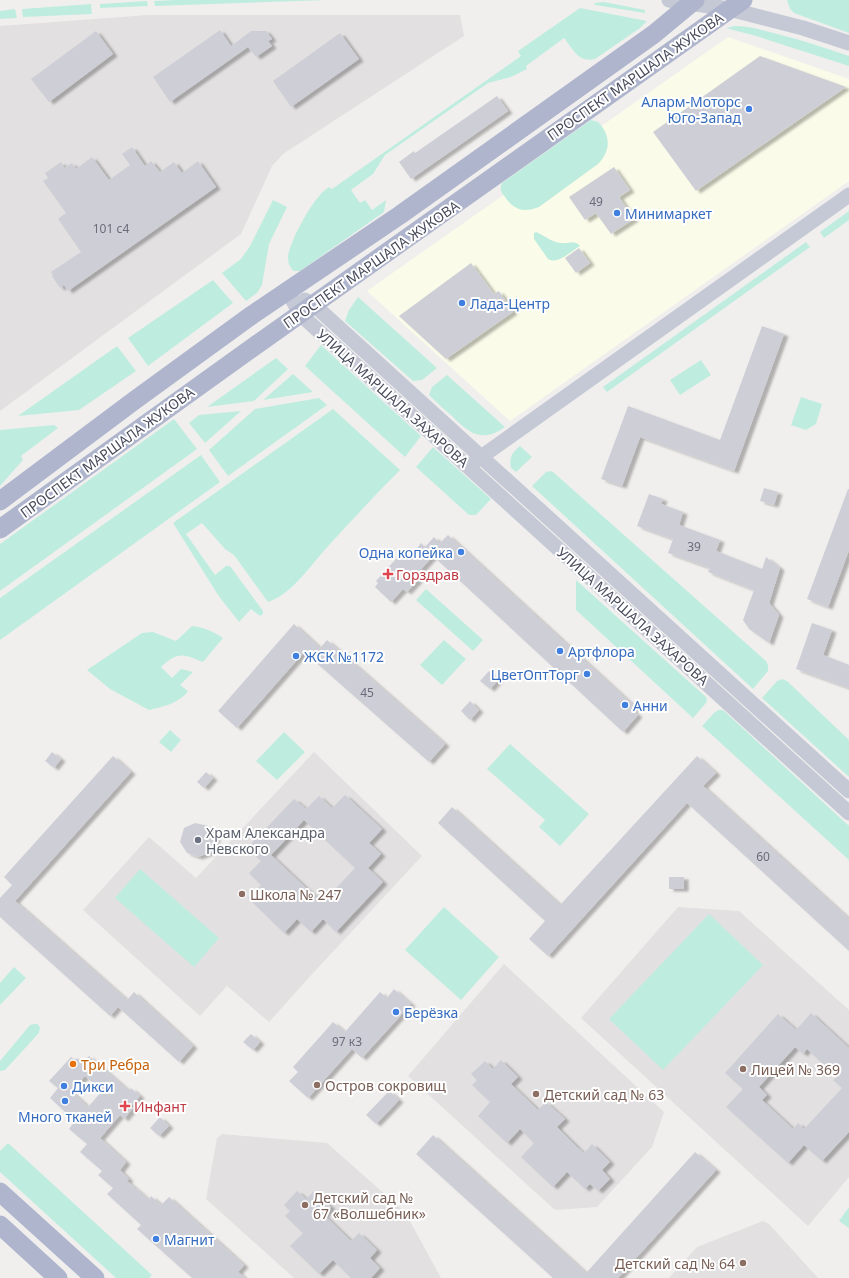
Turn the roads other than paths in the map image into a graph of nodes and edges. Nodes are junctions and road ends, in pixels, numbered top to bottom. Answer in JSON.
{"nodes":[{"id":1,"x":669,"y":0,"type":"edge"},
{"id":2,"x":698,"y":3,"type":"edge"},
{"id":3,"x":736,"y":5,"type":"edge"},
{"id":4,"x":849,"y":43,"type":"edge"},
{"id":5,"x":849,"y":195,"type":"edge"},
{"id":6,"x":288,"y":291,"type":"junction"},
{"id":7,"x":307,"y":310,"type":"junction"},
{"id":8,"x":481,"y":457,"type":"junction"},
{"id":9,"x":468,"y":466,"type":"junction"},
{"id":10,"x":0,"y":501,"type":"edge"},
{"id":11,"x":0,"y":529,"type":"edge"},
{"id":12,"x":849,"y":791,"type":"edge"},
{"id":13,"x":849,"y":812,"type":"edge"},
{"id":14,"x":0,"y":1192,"type":"edge"},
{"id":15,"x":0,"y":1225,"type":"edge"},
{"id":16,"x":58,"y":1278,"type":"edge"},
{"id":17,"x":94,"y":1278,"type":"edge"}],
"edges":[{"from":1,"to":2,"type":"street"},
{"from":2,"to":3,"type":"street"},
{"from":2,"to":6,"type":"main road","name":"ПРОСПЕКТ МАРШАЛА ЖУКОВА"},
{"from":3,"to":4,"type":"street"},
{"from":3,"to":7,"type":"main road","name":"ПРОСПЕКТ МАРШАЛА ЖУКОВА"},
{"from":5,"to":8,"type":"street"},
{"from":6,"to":7,"type":"street","name":"УЛИЦА МАРШАЛА ЗАХАРОВА"},
{"from":6,"to":10,"type":"main road","name":"ПРОСПЕКТ МАРШАЛА ЖУКОВА"},
{"from":7,"to":8,"type":"street","name":"УЛИЦА МАРШАЛА ЗАХАРОВА"},
{"from":7,"to":9,"type":"street","name":"УЛИЦА МАРШАЛА ЗАХАРОВА"},
{"from":7,"to":11,"type":"main road","name":"ПРОСПЕКТ МАРШАЛА ЖУКОВА"},
{"from":8,"to":9,"type":"street"},
{"from":8,"to":12,"type":"street","name":"УЛИЦА МАРШАЛА ЗАХАРОВА"},
{"from":9,"to":13,"type":"street","name":"УЛИЦА МАРШАЛА ЗАХАРОВА"},
{"from":14,"to":17,"type":"main road"},
{"from":15,"to":16,"type":"main road"}]}
